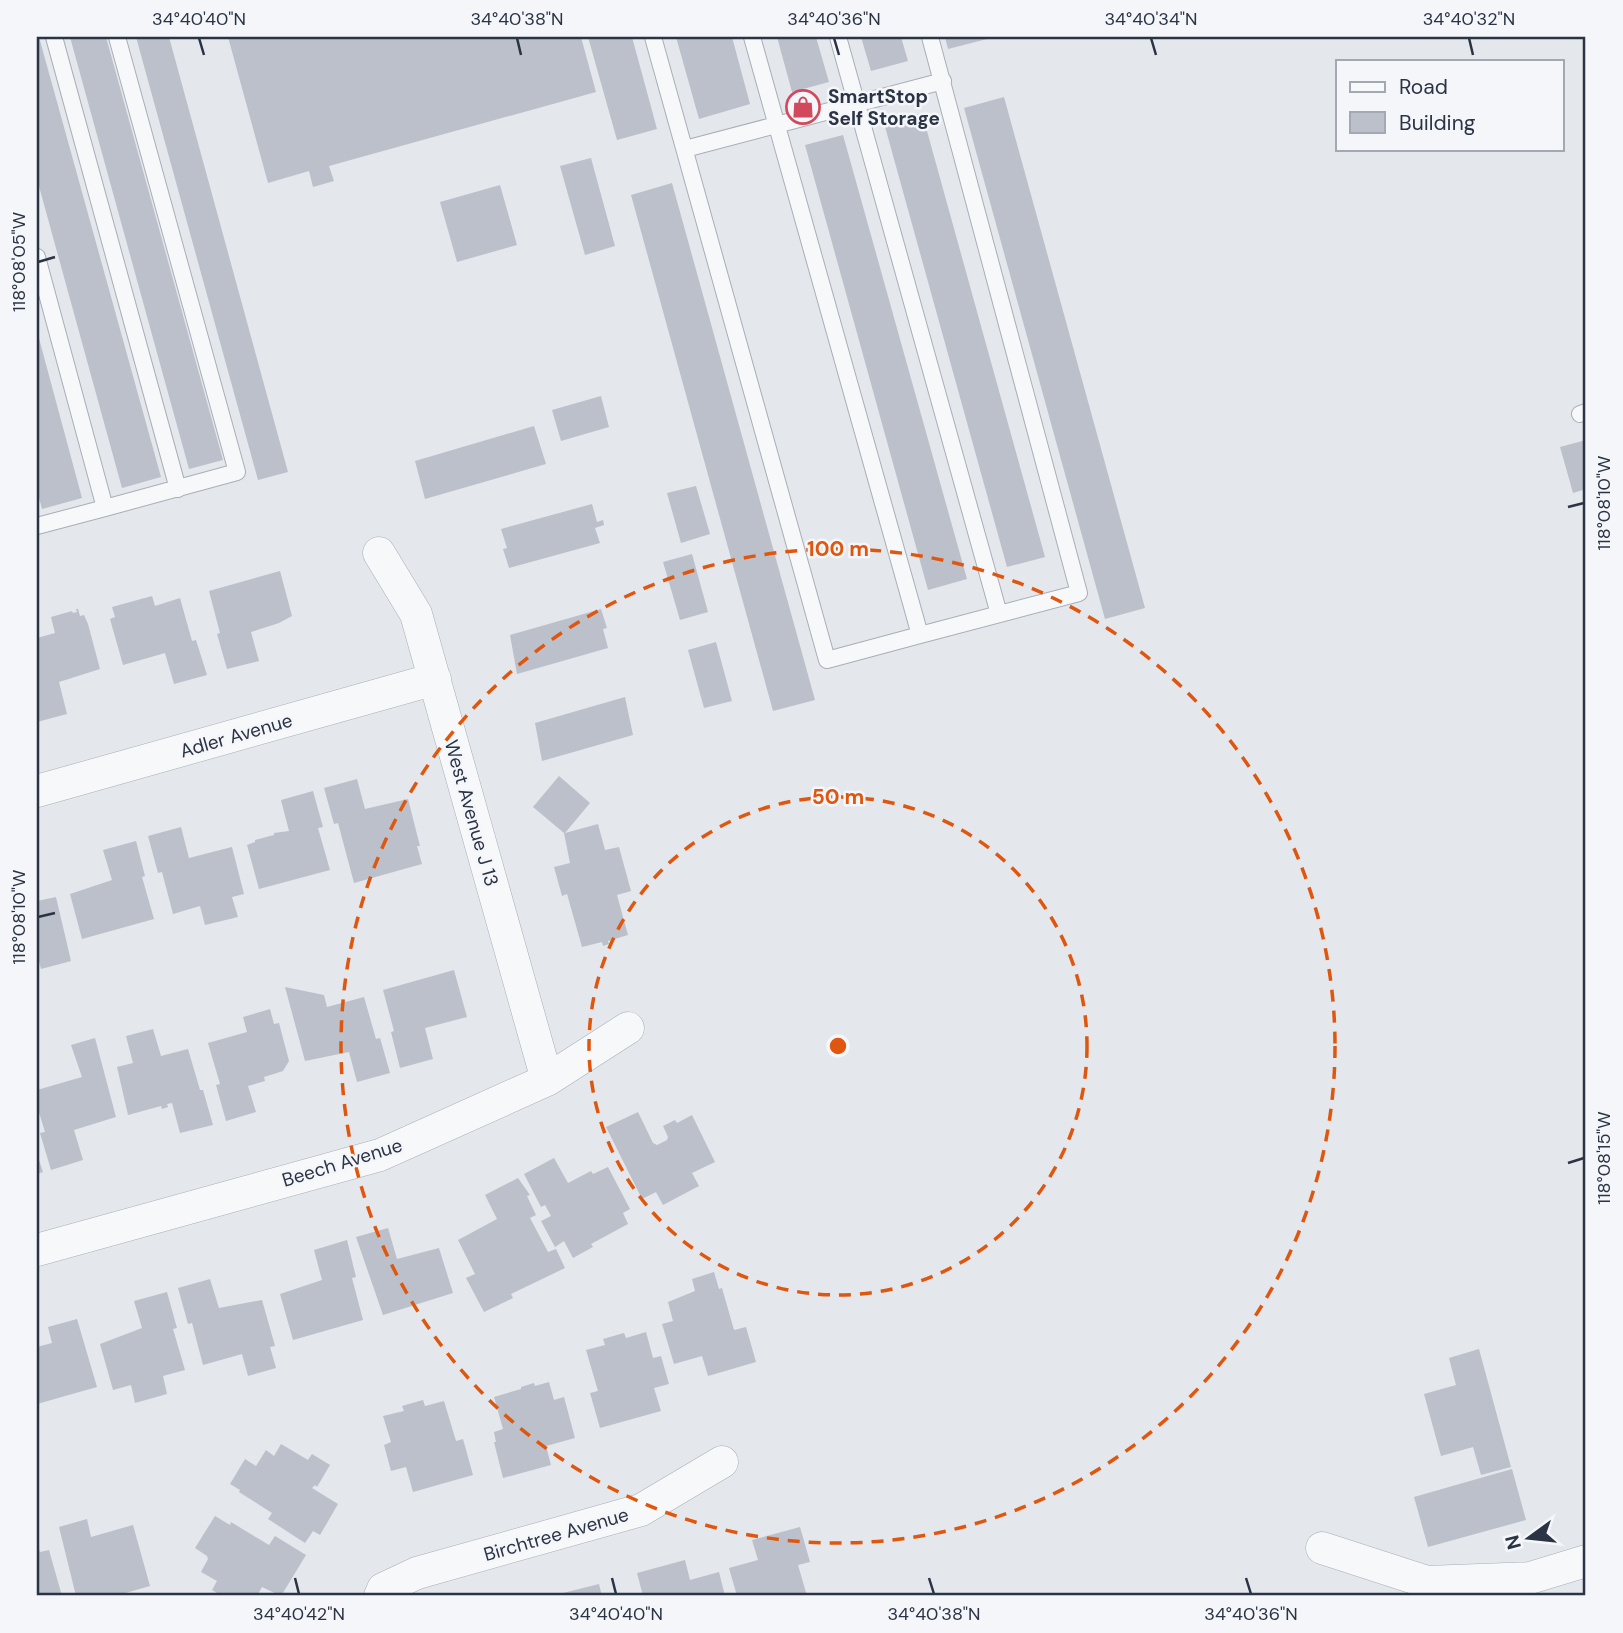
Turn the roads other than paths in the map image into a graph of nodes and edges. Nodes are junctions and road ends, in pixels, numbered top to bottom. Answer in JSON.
{"nodes":[{"id":1,"x":54,"y":37,"type":"edge"},
{"id":2,"x":117,"y":37,"type":"edge"},
{"id":3,"x":653,"y":37,"type":"edge"},
{"id":4,"x":752,"y":37,"type":"edge"},
{"id":5,"x":838,"y":37,"type":"edge"},
{"id":6,"x":930,"y":37,"type":"edge"},
{"id":7,"x":943,"y":81,"type":"junction"},
{"id":8,"x":857,"y":103,"type":"junction"},
{"id":9,"x":776,"y":125,"type":"junction"},
{"id":10,"x":685,"y":149,"type":"junction"},
{"id":11,"x":37,"y":257,"type":"edge"},
{"id":12,"x":178,"y":489,"type":"junction"},
{"id":13,"x":105,"y":508,"type":"junction"},
{"id":14,"x":37,"y":526,"type":"edge"},
{"id":15,"x":379,"y":553,"type":"dead end"},
{"id":16,"x":999,"y":614,"type":"junction"},
{"id":17,"x":920,"y":635,"type":"junction"},
{"id":18,"x":435,"y":679,"type":"junction"},
{"id":19,"x":37,"y":791,"type":"edge"},
{"id":20,"x":628,"y":1028,"type":"dead end"},
{"id":21,"x":547,"y":1080,"type":"junction"},
{"id":22,"x":37,"y":1250,"type":"edge"},
{"id":23,"x":722,"y":1462,"type":"dead end"},
{"id":24,"x":1322,"y":1548,"type":"dead end"},
{"id":25,"x":1586,"y":1561,"type":"edge"},
{"id":26,"x":1462,"y":1589,"type":"edge"},
{"id":27,"x":382,"y":1593,"type":"edge"}],
"edges":[{"from":1,"to":12,"type":"lane"},
{"from":2,"to":12,"type":"lane"},
{"from":3,"to":10,"type":"lane"},
{"from":4,"to":9,"type":"lane"},
{"from":5,"to":8,"type":"lane"},
{"from":6,"to":7,"type":"lane"},
{"from":7,"to":8,"type":"lane"},
{"from":7,"to":16,"type":"lane"},
{"from":8,"to":9,"type":"lane"},
{"from":8,"to":16,"type":"lane"},
{"from":9,"to":10,"type":"lane"},
{"from":9,"to":17,"type":"lane"},
{"from":10,"to":17,"type":"lane"},
{"from":11,"to":13,"type":"lane"},
{"from":12,"to":13,"type":"lane"},
{"from":13,"to":14,"type":"lane"},
{"from":15,"to":18,"type":"street","name":"West Avenue J 13"},
{"from":16,"to":17,"type":"lane"},
{"from":18,"to":19,"type":"street","name":"Adler Avenue"},
{"from":18,"to":21,"type":"street","name":"West Avenue J 13"},
{"from":20,"to":21,"type":"street","name":"Beech Avenue"},
{"from":21,"to":22,"type":"street","name":"Beech Avenue"},
{"from":23,"to":27,"type":"street","name":"Birchtree Avenue"},
{"from":24,"to":26,"type":"street"},
{"from":25,"to":26,"type":"street"}]}
